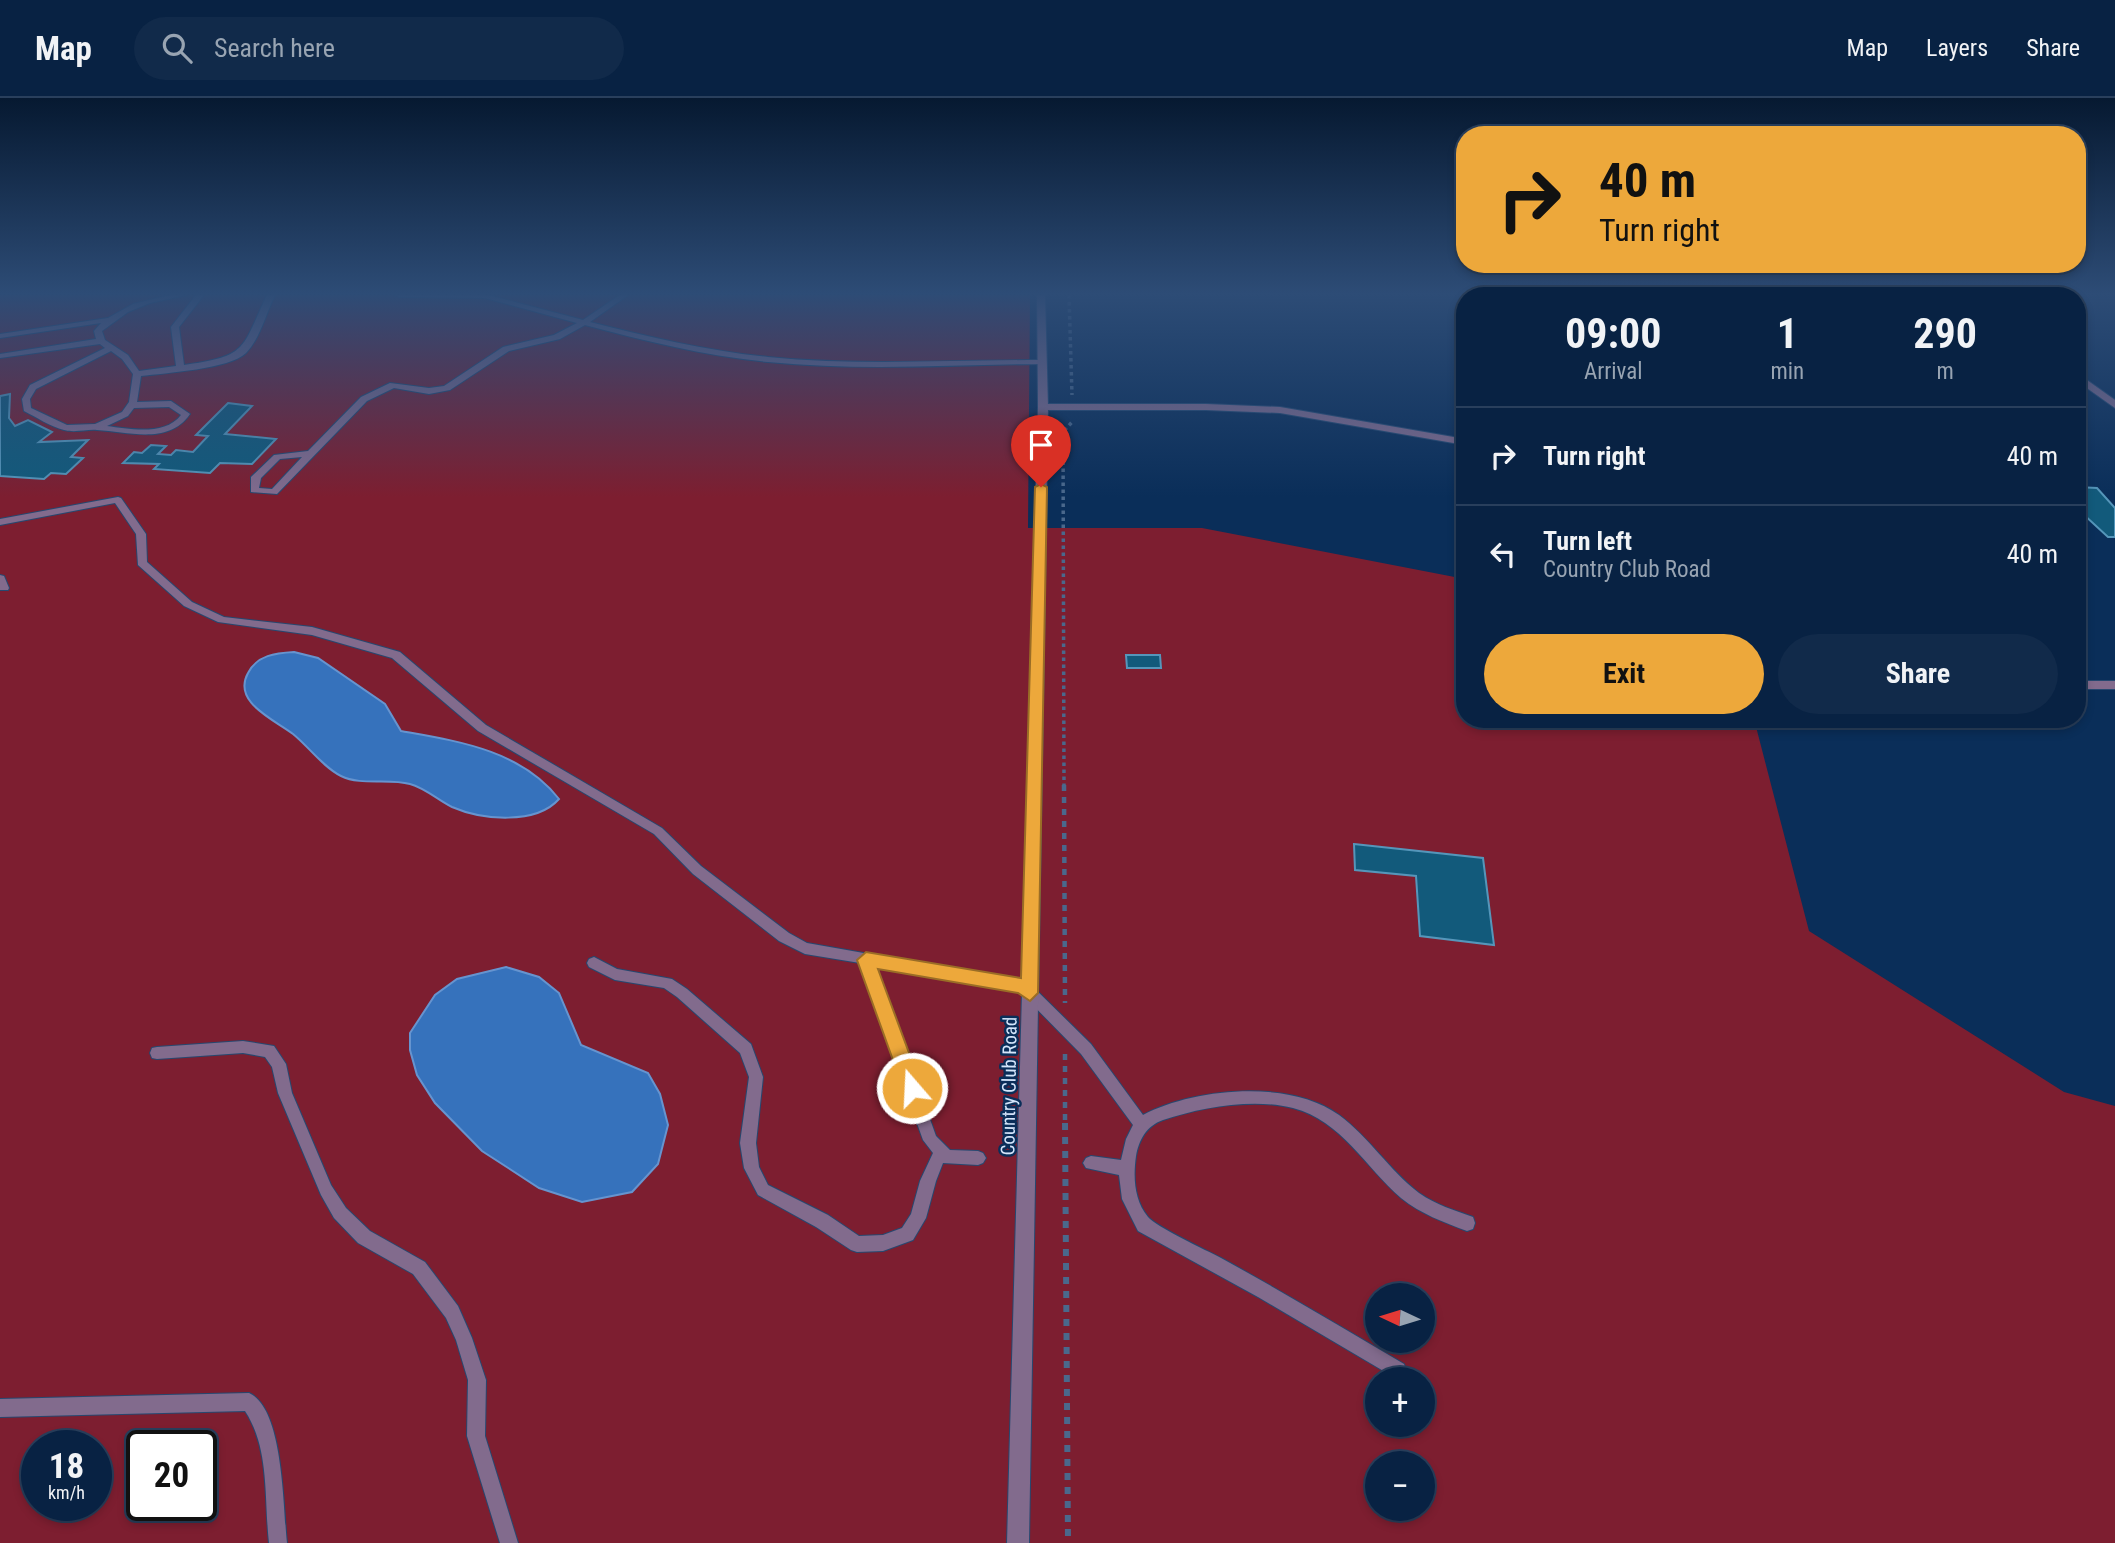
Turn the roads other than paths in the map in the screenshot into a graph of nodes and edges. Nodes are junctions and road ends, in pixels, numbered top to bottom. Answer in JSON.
{"nodes":[{"id":1,"x":82,"y":362,"type":"edge"},
{"id":2,"x":129,"y":362,"type":"edge"},
{"id":3,"x":179,"y":362,"type":"edge"},
{"id":4,"x":212,"y":362,"type":"edge"},
{"id":5,"x":486,"y":362,"type":"edge"},
{"id":6,"x":1040,"y":362,"type":"edge"},
{"id":7,"x":180,"y":368,"type":"junction"},
{"id":8,"x":137,"y":374,"type":"junction"},
{"id":9,"x":2086,"y":383,"type":"edge"},
{"id":10,"x":132,"y":405,"type":"junction"},
{"id":11,"x":2115,"y":405,"type":"edge"},
{"id":12,"x":1043,"y":407,"type":"junction"},
{"id":13,"x":97,"y":426,"type":"junction"},
{"id":14,"x":1456,"y":440,"type":"edge"},
{"id":15,"x":309,"y":454,"type":"junction"},
{"id":16,"x":0,"y":522,"type":"edge"},
{"id":17,"x":2086,"y":685,"type":"edge"},
{"id":18,"x":2115,"y":685,"type":"edge"},
{"id":19,"x":866,"y":960,"type":"junction"},
{"id":20,"x":594,"y":963,"type":"dead end"},
{"id":21,"x":1030,"y":993,"type":"junction"},
{"id":22,"x":156,"y":1053,"type":"dead end"},
{"id":23,"x":1140,"y":1123,"type":"junction"},
{"id":24,"x":941,"y":1152,"type":"junction"},
{"id":25,"x":978,"y":1158,"type":"dead end"},
{"id":26,"x":1091,"y":1163,"type":"dead end"},
{"id":27,"x":1128,"y":1169,"type":"junction"},
{"id":28,"x":1466,"y":1223,"type":"dead end"},
{"id":29,"x":1393,"y":1367,"type":"edge"},
{"id":30,"x":0,"y":1409,"type":"edge"},
{"id":31,"x":278,"y":1543,"type":"edge"},
{"id":32,"x":509,"y":1543,"type":"edge"},
{"id":33,"x":1018,"y":1543,"type":"edge"}],
"edges":[{"from":1,"to":13,"type":"lane"},
{"from":2,"to":8,"type":"lane"},
{"from":3,"to":7,"type":"lane"},
{"from":4,"to":7,"type":"lane"},
{"from":5,"to":15,"type":"lane"},
{"from":6,"to":12,"type":"street","name":"Country Club Road"},
{"from":7,"to":8,"type":"lane"},
{"from":8,"to":10,"type":"lane"},
{"from":9,"to":11,"type":"street"},
{"from":10,"to":13,"type":"lane"},
{"from":10,"to":13,"type":"lane"},
{"from":12,"to":14,"type":"street"},
{"from":12,"to":21,"type":"street","name":"Country Club Road"},
{"from":15,"to":15,"type":"lane"},
{"from":16,"to":19,"type":"lane"},
{"from":17,"to":18,"type":"street"},
{"from":19,"to":21,"type":"lane"},
{"from":19,"to":24,"type":"lane"},
{"from":20,"to":24,"type":"lane"},
{"from":21,"to":23,"type":"lane"},
{"from":21,"to":33,"type":"street","name":"Country Club Road"},
{"from":22,"to":32,"type":"lane"},
{"from":23,"to":27,"type":"lane"},
{"from":23,"to":28,"type":"lane"},
{"from":24,"to":25,"type":"lane"},
{"from":26,"to":27,"type":"lane"},
{"from":27,"to":29,"type":"lane"},
{"from":30,"to":31,"type":"lane"}]}
